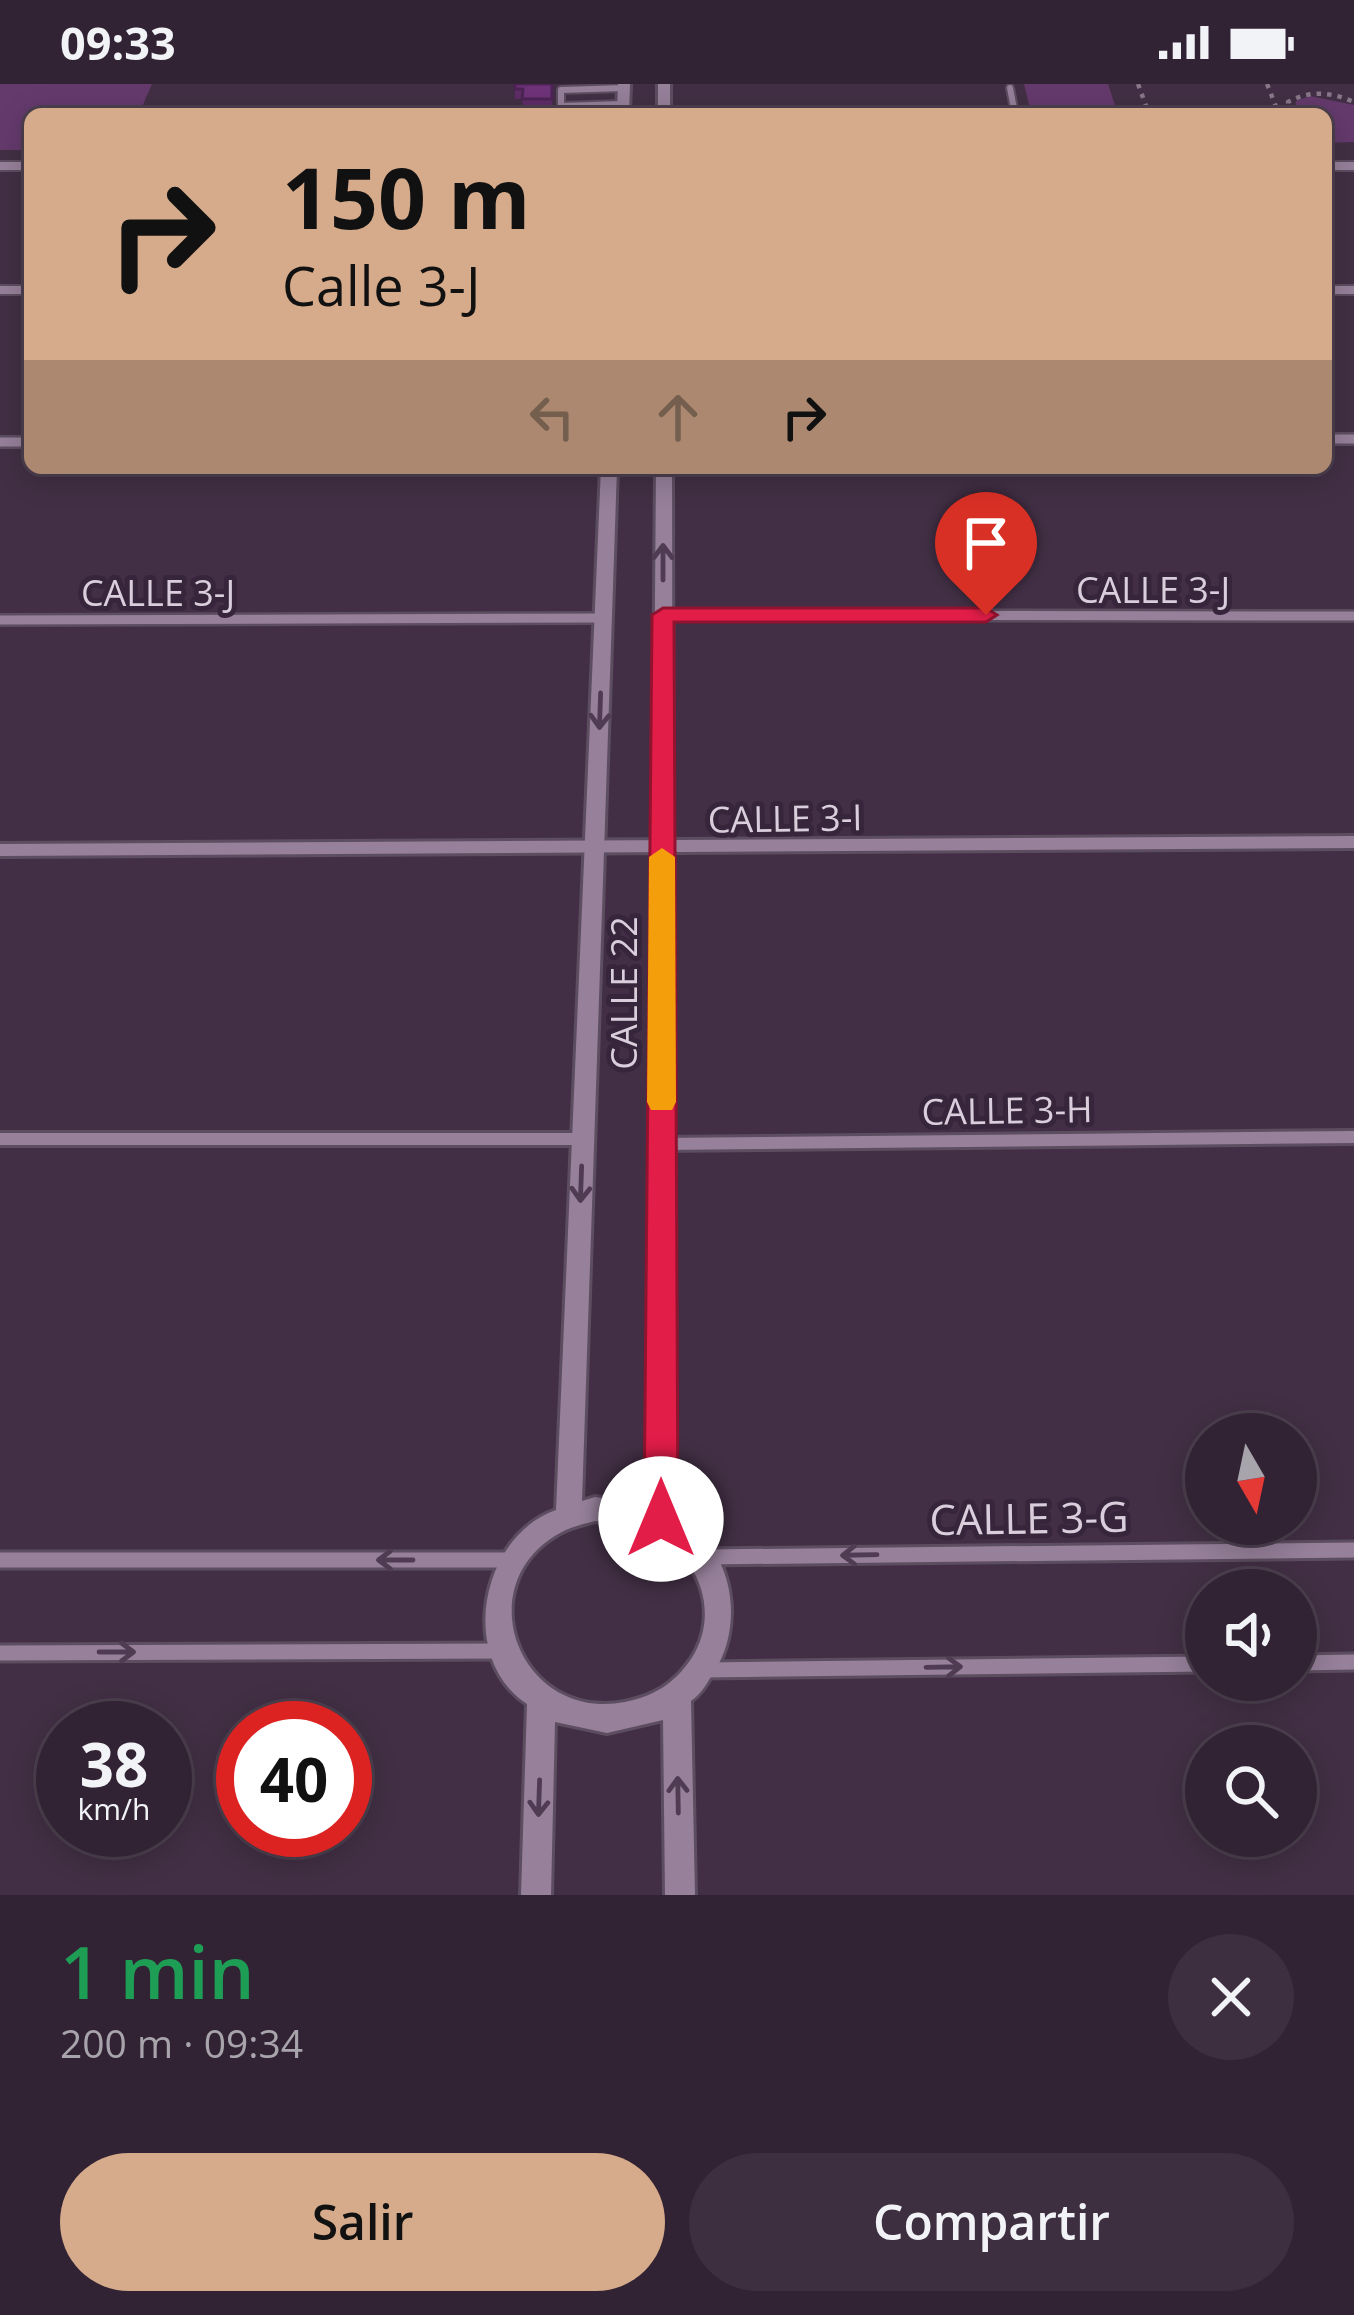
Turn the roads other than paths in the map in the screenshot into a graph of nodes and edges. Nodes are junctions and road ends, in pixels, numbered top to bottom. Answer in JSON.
{"nodes":[{"id":1,"x":624,"y":86,"type":"edge"},
{"id":2,"x":1010,"y":88,"type":"dead end"},
{"id":3,"x":586,"y":108,"type":"edge"},
{"id":4,"x":1015,"y":108,"type":"edge"},
{"id":5,"x":609,"y":474,"type":"edge"},
{"id":6,"x":664,"y":474,"type":"edge"},
{"id":7,"x":663,"y":615,"type":"junction"},
{"id":8,"x":1354,"y":616,"type":"edge"},
{"id":9,"x":604,"y":618,"type":"junction"},
{"id":10,"x":0,"y":620,"type":"edge"},
{"id":11,"x":1354,"y":842,"type":"edge"},
{"id":12,"x":662,"y":849,"type":"junction"},
{"id":13,"x":0,"y":850,"type":"edge"},
{"id":14,"x":595,"y":850,"type":"junction"},
{"id":15,"x":1354,"y":1137,"type":"edge"},
{"id":16,"x":583,"y":1138,"type":"junction"},
{"id":17,"x":0,"y":1139,"type":"edge"},
{"id":18,"x":662,"y":1144,"type":"junction"},
{"id":19,"x":569,"y":1513,"type":"junction"},
{"id":20,"x":661,"y":1519,"type":"junction"},
{"id":21,"x":1354,"y":1550,"type":"edge"},
{"id":22,"x":705,"y":1557,"type":"junction"},
{"id":23,"x":0,"y":1560,"type":"edge"},
{"id":24,"x":512,"y":1560,"type":"junction"},
{"id":25,"x":502,"y":1652,"type":"junction"},
{"id":26,"x":0,"y":1653,"type":"edge"},
{"id":27,"x":1354,"y":1662,"type":"edge"},
{"id":28,"x":1317,"y":1663,"type":"edge"},
{"id":29,"x":1185,"y":1664,"type":"edge"},
{"id":30,"x":701,"y":1670,"type":"junction"},
{"id":31,"x":677,"y":1696,"type":"junction"},
{"id":32,"x":541,"y":1701,"type":"junction"},
{"id":33,"x":536,"y":1895,"type":"edge"},
{"id":34,"x":680,"y":1895,"type":"edge"}],
"edges":[{"from":1,"to":3,"type":"lane"},
{"from":2,"to":4,"type":"lane"},
{"from":5,"to":9,"type":"street","name":"CALLE 22"},
{"from":7,"to":6,"type":"street","name":"CALLE 22","one_way":true},
{"from":7,"to":8,"type":"street","name":"CALLE 3-J"},
{"from":7,"to":12,"type":"street","name":"CALLE 22"},
{"from":9,"to":10,"type":"street","name":"CALLE 3-J"},
{"from":9,"to":14,"type":"street","name":"CALLE 22","one_way":true},
{"from":11,"to":12,"type":"street","name":"CALLE 3-I"},
{"from":12,"to":14,"type":"street","name":"CALLE 3-I"},
{"from":12,"to":18,"type":"street","name":"CALLE 22"},
{"from":13,"to":14,"type":"street","name":"CALLE 3-I"},
{"from":14,"to":16,"type":"street","name":"CALLE 22"},
{"from":15,"to":18,"type":"street","name":"CALLE 3-H"},
{"from":16,"to":17,"type":"street"},
{"from":16,"to":19,"type":"street","name":"CALLE 22","one_way":true},
{"from":18,"to":20,"type":"street","name":"CALLE 22"},
{"from":19,"to":20,"type":"street"},
{"from":19,"to":24,"type":"street"},
{"from":20,"to":22,"type":"street"},
{"from":21,"to":22,"type":"street","name":"CALLE 3-G","one_way":true},
{"from":22,"to":30,"type":"street"},
{"from":24,"to":23,"type":"street","one_way":true},
{"from":24,"to":25,"type":"street"},
{"from":26,"to":25,"type":"street","one_way":true},
{"from":25,"to":32,"type":"street"},
{"from":27,"to":28,"type":"street"},
{"from":30,"to":29,"type":"street","one_way":true},
{"from":30,"to":31,"type":"street"},
{"from":31,"to":32,"type":"street"},
{"from":34,"to":31,"type":"street","one_way":true},
{"from":32,"to":33,"type":"street","one_way":true}]}
